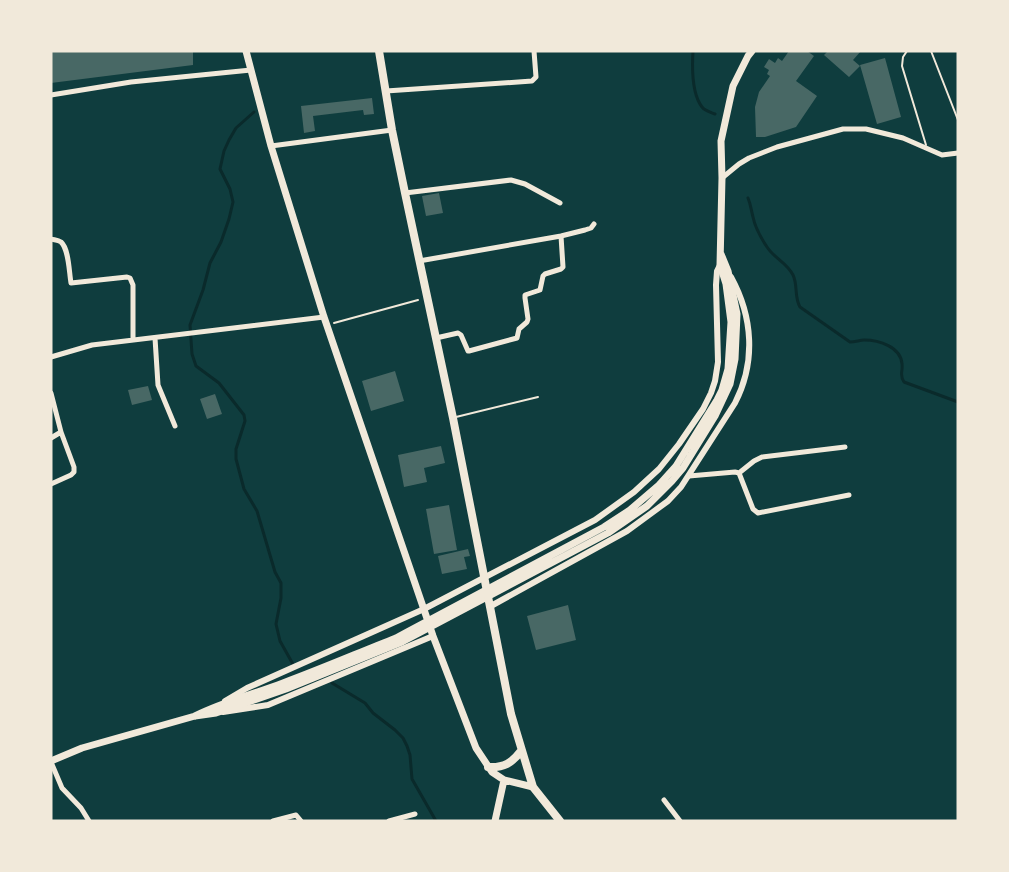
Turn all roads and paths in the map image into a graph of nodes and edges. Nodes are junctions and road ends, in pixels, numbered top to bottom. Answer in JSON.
{"nodes":[{"id":1,"x":246,"y":51,"type":"edge"},
{"id":2,"x":379,"y":51,"type":"edge"},
{"id":3,"x":534,"y":51,"type":"edge"},
{"id":4,"x":752,"y":51,"type":"edge"},
{"id":5,"x":907,"y":51,"type":"edge"},
{"id":6,"x":931,"y":51,"type":"edge"},
{"id":7,"x":251,"y":70,"type":"junction"},
{"id":8,"x":386,"y":91,"type":"junction"},
{"id":9,"x":51,"y":95,"type":"edge"},
{"id":10,"x":958,"y":120,"type":"edge"},
{"id":11,"x":392,"y":130,"type":"junction"},
{"id":12,"x":271,"y":146,"type":"junction"},
{"id":13,"x":926,"y":148,"type":"junction"},
{"id":14,"x":958,"y":153,"type":"edge"},
{"id":15,"x":722,"y":178,"type":"junction"},
{"id":16,"x":405,"y":193,"type":"junction"},
{"id":17,"x":560,"y":203,"type":"dead end"},
{"id":18,"x":594,"y":224,"type":"dead end"},
{"id":19,"x":561,"y":236,"type":"junction"},
{"id":20,"x":51,"y":239,"type":"edge"},
{"id":21,"x":720,"y":252,"type":"junction"},
{"id":22,"x":419,"y":261,"type":"junction"},
{"id":23,"x":720,"y":265,"type":"junction"},
{"id":24,"x":728,"y":271,"type":"junction"},
{"id":25,"x":426,"y":298,"type":"junction"},
{"id":26,"x":734,"y":311,"type":"junction"},
{"id":27,"x":324,"y":317,"type":"junction"},
{"id":28,"x":328,"y":325,"type":"junction"},
{"id":29,"x":154,"y":338,"type":"junction"},
{"id":30,"x":436,"y":338,"type":"junction"},
{"id":31,"x":133,"y":340,"type":"junction"},
{"id":32,"x":51,"y":357,"type":"edge"},
{"id":33,"x":51,"y":393,"type":"edge"},
{"id":34,"x":538,"y":397,"type":"dead end"},
{"id":35,"x":453,"y":418,"type":"junction"},
{"id":36,"x":175,"y":426,"type":"dead end"},
{"id":37,"x":61,"y":432,"type":"junction"},
{"id":38,"x":51,"y":438,"type":"edge"},
{"id":39,"x":846,"y":447,"type":"dead end"},
{"id":40,"x":739,"y":473,"type":"junction"},
{"id":41,"x":689,"y":476,"type":"junction"},
{"id":42,"x":51,"y":484,"type":"edge"},
{"id":43,"x":849,"y":495,"type":"dead end"},
{"id":44,"x":485,"y":577,"type":"junction"},
{"id":45,"x":491,"y":606,"type":"junction"},
{"id":46,"x":424,"y":609,"type":"junction"},
{"id":47,"x":433,"y":636,"type":"junction"},
{"id":48,"x":285,"y":686,"type":"junction"},
{"id":49,"x":218,"y":705,"type":"junction"},
{"id":50,"x":216,"y":713,"type":"junction"},
{"id":51,"x":195,"y":716,"type":"junction"},
{"id":52,"x":521,"y":751,"type":"junction"},
{"id":53,"x":51,"y":761,"type":"edge"},
{"id":54,"x":488,"y":767,"type":"junction"},
{"id":55,"x":504,"y":780,"type":"junction"},
{"id":56,"x":533,"y":787,"type":"junction"},
{"id":57,"x":664,"y":800,"type":"dead end"},
{"id":58,"x":415,"y":814,"type":"dead end"},
{"id":59,"x":89,"y":821,"type":"edge"},
{"id":60,"x":273,"y":821,"type":"edge"},
{"id":61,"x":301,"y":821,"type":"edge"},
{"id":62,"x":389,"y":821,"type":"edge"},
{"id":63,"x":495,"y":821,"type":"edge"},
{"id":64,"x":560,"y":821,"type":"edge"},
{"id":65,"x":680,"y":821,"type":"edge"}],
"edges":[{"from":1,"to":7,"type":"main road"},
{"from":2,"to":8,"type":"highway"},
{"from":3,"to":8,"type":"street"},
{"from":4,"to":15,"type":"main road"},
{"from":5,"to":13,"type":"lane"},
{"from":6,"to":10,"type":"lane"},
{"from":7,"to":9,"type":"street"},
{"from":7,"to":12,"type":"main road"},
{"from":8,"to":11,"type":"highway"},
{"from":11,"to":12,"type":"street"},
{"from":11,"to":16,"type":"highway"},
{"from":12,"to":27,"type":"main road"},
{"from":13,"to":14,"type":"street"},
{"from":13,"to":15,"type":"street"},
{"from":15,"to":21,"type":"main road"},
{"from":16,"to":17,"type":"street"},
{"from":16,"to":22,"type":"highway"},
{"from":18,"to":19,"type":"street"},
{"from":19,"to":22,"type":"street"},
{"from":19,"to":30,"type":"street"},
{"from":20,"to":31,"type":"street"},
{"from":21,"to":23,"type":"main road"},
{"from":21,"to":24,"type":"main road"},
{"from":22,"to":25,"type":"highway"},
{"from":23,"to":26,"type":"main road"},
{"from":23,"to":44,"type":"street"},
{"from":24,"to":26,"type":"main road"},
{"from":24,"to":41,"type":"street"},
{"from":25,"to":28,"type":"path"},
{"from":25,"to":30,"type":"highway"},
{"from":26,"to":48,"type":"main road"},
{"from":27,"to":28,"type":"main road"},
{"from":27,"to":29,"type":"street"},
{"from":28,"to":46,"type":"main road"},
{"from":29,"to":31,"type":"street"},
{"from":29,"to":36,"type":"street"},
{"from":30,"to":35,"type":"highway"},
{"from":31,"to":32,"type":"street"},
{"from":33,"to":37,"type":"street"},
{"from":34,"to":35,"type":"lane"},
{"from":35,"to":44,"type":"highway"},
{"from":37,"to":38,"type":"street"},
{"from":37,"to":42,"type":"street"},
{"from":39,"to":40,"type":"street"},
{"from":40,"to":41,"type":"street"},
{"from":40,"to":43,"type":"street"},
{"from":41,"to":45,"type":"street"},
{"from":44,"to":45,"type":"highway"},
{"from":44,"to":46,"type":"street"},
{"from":45,"to":52,"type":"highway"},
{"from":46,"to":47,"type":"main road"},
{"from":46,"to":49,"type":"street"},
{"from":47,"to":50,"type":"street"},
{"from":47,"to":54,"type":"main road"},
{"from":48,"to":49,"type":"main road"},
{"from":48,"to":50,"type":"main road"},
{"from":49,"to":51,"type":"main road"},
{"from":50,"to":51,"type":"main road"},
{"from":51,"to":53,"type":"main road"},
{"from":52,"to":54,"type":"highway"},
{"from":52,"to":56,"type":"highway"},
{"from":53,"to":59,"type":"street"},
{"from":54,"to":55,"type":"main road"},
{"from":55,"to":56,"type":"main road"},
{"from":55,"to":63,"type":"main road"},
{"from":56,"to":64,"type":"highway"},
{"from":57,"to":65,"type":"street"},
{"from":58,"to":62,"type":"street"},
{"from":60,"to":61,"type":"street"}]}
